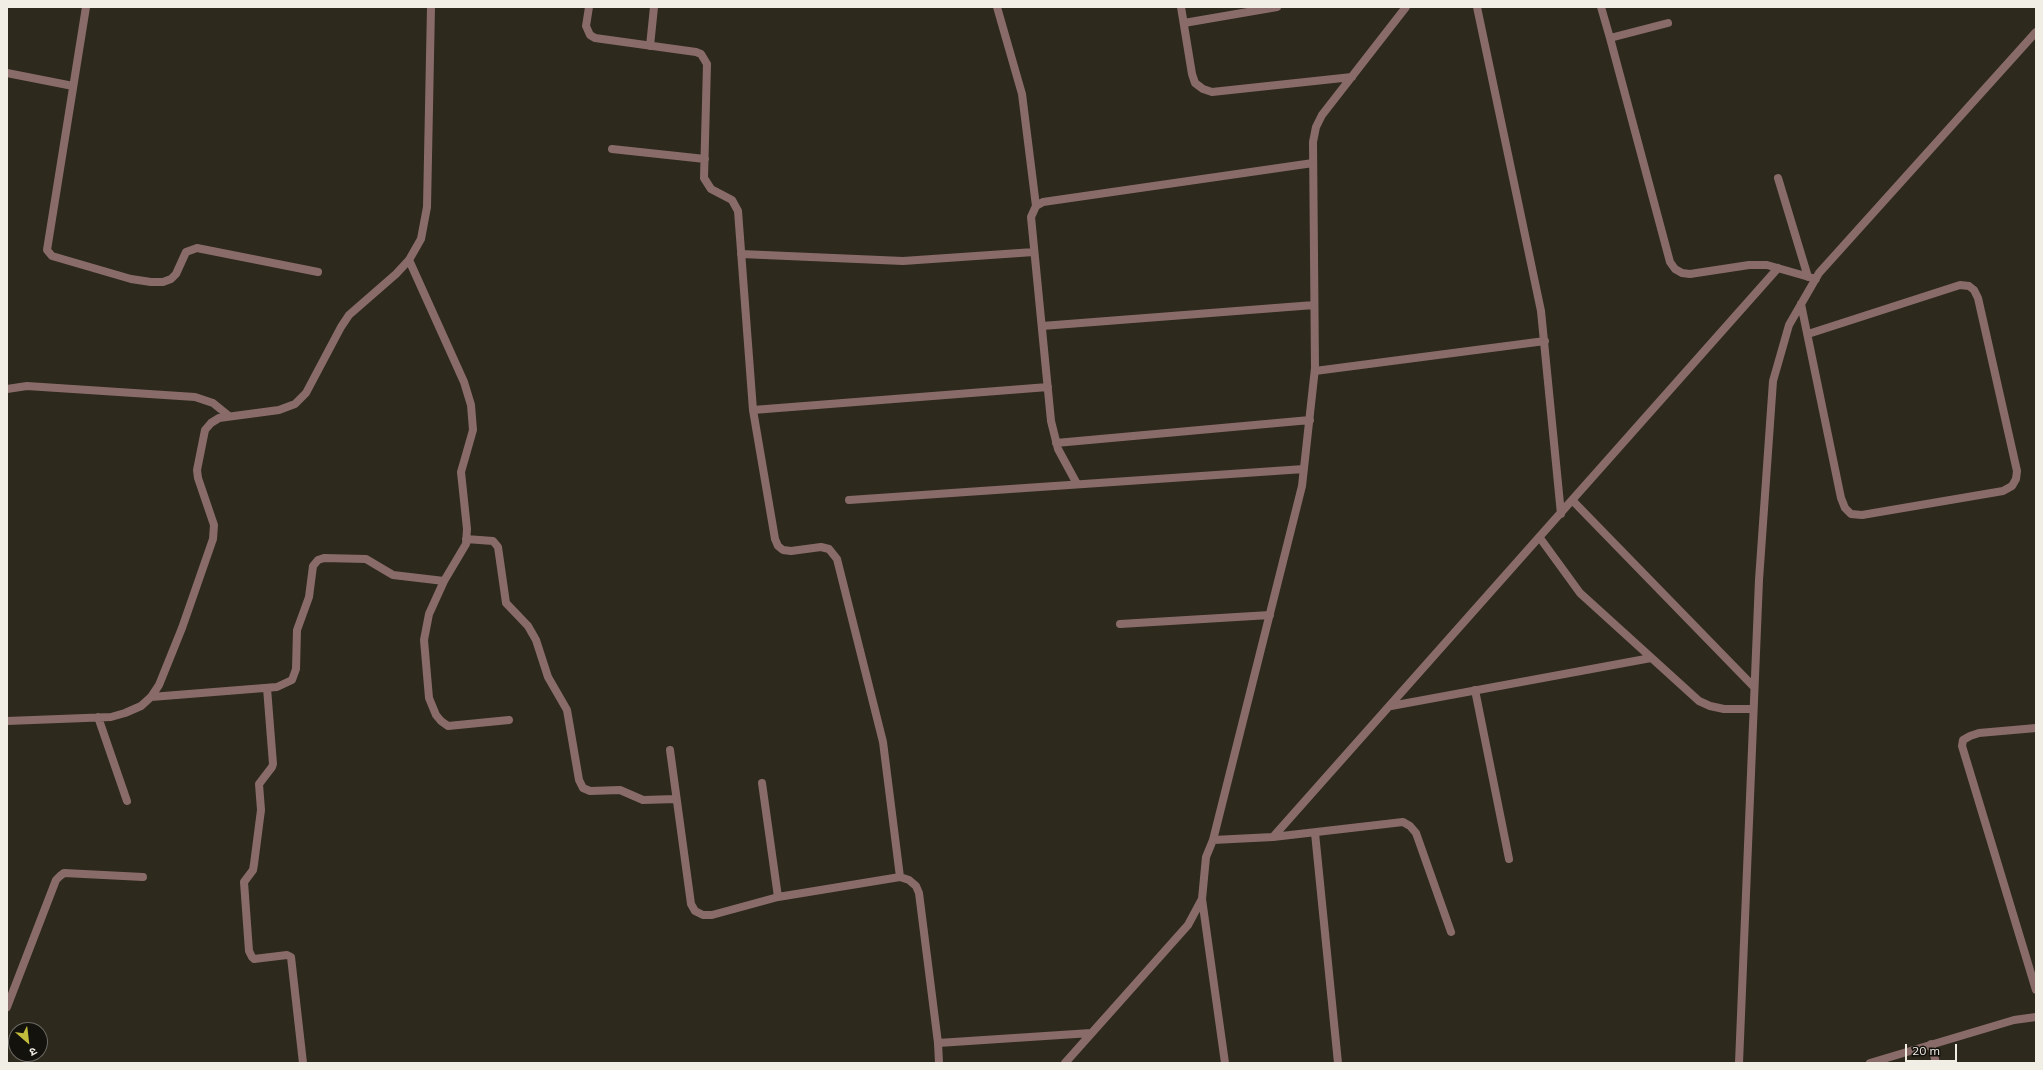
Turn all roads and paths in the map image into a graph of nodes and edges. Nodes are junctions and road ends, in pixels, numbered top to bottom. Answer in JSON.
{"nodes":[{"id":1,"x":86,"y":7,"type":"edge"},
{"id":2,"x":431,"y":7,"type":"edge"},
{"id":3,"x":589,"y":7,"type":"edge"},
{"id":4,"x":654,"y":7,"type":"edge"},
{"id":5,"x":997,"y":7,"type":"edge"},
{"id":6,"x":1181,"y":7,"type":"edge"},
{"id":7,"x":1277,"y":7,"type":"edge"},
{"id":8,"x":1406,"y":7,"type":"edge"},
{"id":9,"x":1477,"y":7,"type":"edge"},
{"id":10,"x":1601,"y":7,"type":"edge"},
{"id":11,"x":1668,"y":23,"type":"dead end"},
{"id":12,"x":1184,"y":24,"type":"junction"},
{"id":13,"x":2036,"y":32,"type":"edge"},
{"id":14,"x":1610,"y":38,"type":"junction"},
{"id":15,"x":650,"y":46,"type":"junction"},
{"id":16,"x":7,"y":73,"type":"edge"},
{"id":17,"x":1352,"y":77,"type":"junction"},
{"id":18,"x":73,"y":86,"type":"junction"},
{"id":19,"x":612,"y":149,"type":"dead end"},
{"id":20,"x":704,"y":159,"type":"junction"},
{"id":21,"x":1313,"y":163,"type":"junction"},
{"id":22,"x":1778,"y":178,"type":"dead end"},
{"id":23,"x":1036,"y":206,"type":"junction"},
{"id":24,"x":1034,"y":252,"type":"junction"},
{"id":25,"x":741,"y":254,"type":"junction"},
{"id":26,"x":409,"y":260,"type":"junction"},
{"id":27,"x":1778,"y":268,"type":"junction"},
{"id":28,"x":318,"y":272,"type":"dead end"},
{"id":29,"x":1812,"y":278,"type":"junction"},
{"id":30,"x":1801,"y":304,"type":"junction"},
{"id":31,"x":1314,"y":305,"type":"junction"},
{"id":32,"x":1042,"y":326,"type":"junction"},
{"id":33,"x":1808,"y":334,"type":"junction"},
{"id":34,"x":1545,"y":341,"type":"junction"},
{"id":35,"x":1315,"y":371,"type":"junction"},
{"id":36,"x":1048,"y":387,"type":"junction"},
{"id":37,"x":7,"y":388,"type":"edge"},
{"id":38,"x":753,"y":410,"type":"junction"},
{"id":39,"x":230,"y":416,"type":"junction"},
{"id":40,"x":1310,"y":420,"type":"junction"},
{"id":41,"x":1056,"y":443,"type":"junction"},
{"id":42,"x":1304,"y":469,"type":"junction"},
{"id":43,"x":1077,"y":484,"type":"junction"},
{"id":44,"x":849,"y":500,"type":"dead end"},
{"id":45,"x":1573,"y":501,"type":"junction"},
{"id":46,"x":1561,"y":514,"type":"junction"},
{"id":47,"x":1540,"y":538,"type":"junction"},
{"id":48,"x":466,"y":539,"type":"junction"},
{"id":49,"x":444,"y":582,"type":"junction"},
{"id":50,"x":1270,"y":615,"type":"junction"},
{"id":51,"x":1120,"y":624,"type":"dead end"},
{"id":52,"x":1651,"y":658,"type":"junction"},
{"id":53,"x":1754,"y":687,"type":"junction"},
{"id":54,"x":267,"y":688,"type":"junction"},
{"id":55,"x":1475,"y":690,"type":"junction"},
{"id":56,"x":151,"y":697,"type":"junction"},
{"id":57,"x":1391,"y":706,"type":"junction"},
{"id":58,"x":1753,"y":709,"type":"junction"},
{"id":59,"x":98,"y":717,"type":"junction"},
{"id":60,"x":509,"y":720,"type":"dead end"},
{"id":61,"x":7,"y":721,"type":"edge"},
{"id":62,"x":2036,"y":728,"type":"edge"},
{"id":63,"x":670,"y":750,"type":"dead end"},
{"id":64,"x":762,"y":783,"type":"dead end"},
{"id":65,"x":676,"y":799,"type":"junction"},
{"id":66,"x":126,"y":801,"type":"dead end"},
{"id":67,"x":1315,"y":833,"type":"junction"},
{"id":68,"x":1273,"y":837,"type":"junction"},
{"id":69,"x":1213,"y":840,"type":"junction"},
{"id":70,"x":1509,"y":859,"type":"dead end"},
{"id":71,"x":143,"y":877,"type":"dead end"},
{"id":72,"x":900,"y":877,"type":"junction"},
{"id":73,"x":778,"y":897,"type":"junction"},
{"id":74,"x":1202,"y":899,"type":"junction"},
{"id":75,"x":1450,"y":932,"type":"dead end"},
{"id":76,"x":2036,"y":990,"type":"edge"},
{"id":77,"x":7,"y":1007,"type":"edge"},
{"id":78,"x":2036,"y":1017,"type":"edge"},
{"id":79,"x":1091,"y":1033,"type":"junction"},
{"id":80,"x":938,"y":1043,"type":"junction"},
{"id":81,"x":1931,"y":1044,"type":"junction"},
{"id":82,"x":302,"y":1063,"type":"edge"},
{"id":83,"x":939,"y":1063,"type":"edge"},
{"id":84,"x":1065,"y":1063,"type":"edge"},
{"id":85,"x":1225,"y":1063,"type":"edge"},
{"id":86,"x":1338,"y":1063,"type":"edge"},
{"id":87,"x":1739,"y":1063,"type":"edge"},
{"id":88,"x":1870,"y":1063,"type":"edge"},
{"id":89,"x":1936,"y":1063,"type":"edge"}],
"edges":[{"from":1,"to":18,"type":"street"},
{"from":2,"to":26,"type":"street"},
{"from":3,"to":15,"type":"street"},
{"from":4,"to":15,"type":"street"},
{"from":5,"to":23,"type":"street"},
{"from":6,"to":12,"type":"street"},
{"from":7,"to":12,"type":"street"},
{"from":8,"to":17,"type":"street"},
{"from":9,"to":34,"type":"street"},
{"from":10,"to":14,"type":"street"},
{"from":11,"to":14,"type":"street"},
{"from":12,"to":17,"type":"street"},
{"from":13,"to":29,"type":"street"},
{"from":14,"to":27,"type":"street"},
{"from":15,"to":20,"type":"street"},
{"from":16,"to":18,"type":"street"},
{"from":17,"to":21,"type":"street"},
{"from":18,"to":28,"type":"street"},
{"from":19,"to":20,"type":"street"},
{"from":20,"to":25,"type":"street"},
{"from":21,"to":23,"type":"street"},
{"from":21,"to":31,"type":"street"},
{"from":22,"to":29,"type":"street"},
{"from":23,"to":24,"type":"street"},
{"from":24,"to":25,"type":"street"},
{"from":24,"to":32,"type":"street"},
{"from":25,"to":38,"type":"street"},
{"from":26,"to":39,"type":"street"},
{"from":26,"to":48,"type":"street"},
{"from":27,"to":29,"type":"street"},
{"from":27,"to":45,"type":"street"},
{"from":29,"to":30,"type":"street"},
{"from":30,"to":33,"type":"street"},
{"from":30,"to":53,"type":"street"},
{"from":31,"to":32,"type":"street"},
{"from":31,"to":35,"type":"street"},
{"from":32,"to":36,"type":"street"},
{"from":33,"to":33,"type":"street"},
{"from":34,"to":35,"type":"street"},
{"from":34,"to":46,"type":"street"},
{"from":35,"to":40,"type":"street"},
{"from":36,"to":38,"type":"street"},
{"from":36,"to":41,"type":"street"},
{"from":37,"to":39,"type":"street"},
{"from":38,"to":72,"type":"street"},
{"from":39,"to":56,"type":"street"},
{"from":40,"to":41,"type":"street"},
{"from":40,"to":42,"type":"street"},
{"from":41,"to":43,"type":"street"},
{"from":42,"to":43,"type":"street"},
{"from":42,"to":50,"type":"street"},
{"from":43,"to":44,"type":"street"},
{"from":45,"to":46,"type":"street"},
{"from":45,"to":53,"type":"street"},
{"from":46,"to":47,"type":"street"},
{"from":47,"to":52,"type":"street"},
{"from":47,"to":57,"type":"street"},
{"from":48,"to":49,"type":"street"},
{"from":48,"to":65,"type":"street"},
{"from":49,"to":54,"type":"street"},
{"from":49,"to":60,"type":"street"},
{"from":50,"to":51,"type":"street"},
{"from":50,"to":69,"type":"street"},
{"from":52,"to":55,"type":"street"},
{"from":52,"to":58,"type":"street"},
{"from":53,"to":58,"type":"street"},
{"from":54,"to":56,"type":"street"},
{"from":54,"to":82,"type":"street"},
{"from":55,"to":57,"type":"street"},
{"from":55,"to":70,"type":"street"},
{"from":56,"to":59,"type":"street"},
{"from":57,"to":68,"type":"street"},
{"from":58,"to":87,"type":"street"},
{"from":59,"to":61,"type":"street"},
{"from":59,"to":66,"type":"street"},
{"from":62,"to":76,"type":"street"},
{"from":63,"to":65,"type":"street"},
{"from":64,"to":73,"type":"street"},
{"from":65,"to":73,"type":"street"},
{"from":67,"to":68,"type":"street"},
{"from":67,"to":75,"type":"street"},
{"from":67,"to":86,"type":"street"},
{"from":68,"to":69,"type":"street"},
{"from":69,"to":74,"type":"street"},
{"from":71,"to":77,"type":"street"},
{"from":72,"to":73,"type":"street"},
{"from":72,"to":80,"type":"street"},
{"from":74,"to":79,"type":"street"},
{"from":74,"to":85,"type":"street"},
{"from":78,"to":81,"type":"street"},
{"from":79,"to":80,"type":"street"},
{"from":79,"to":84,"type":"street"},
{"from":80,"to":83,"type":"street"},
{"from":81,"to":88,"type":"street"},
{"from":81,"to":89,"type":"street"}]}
